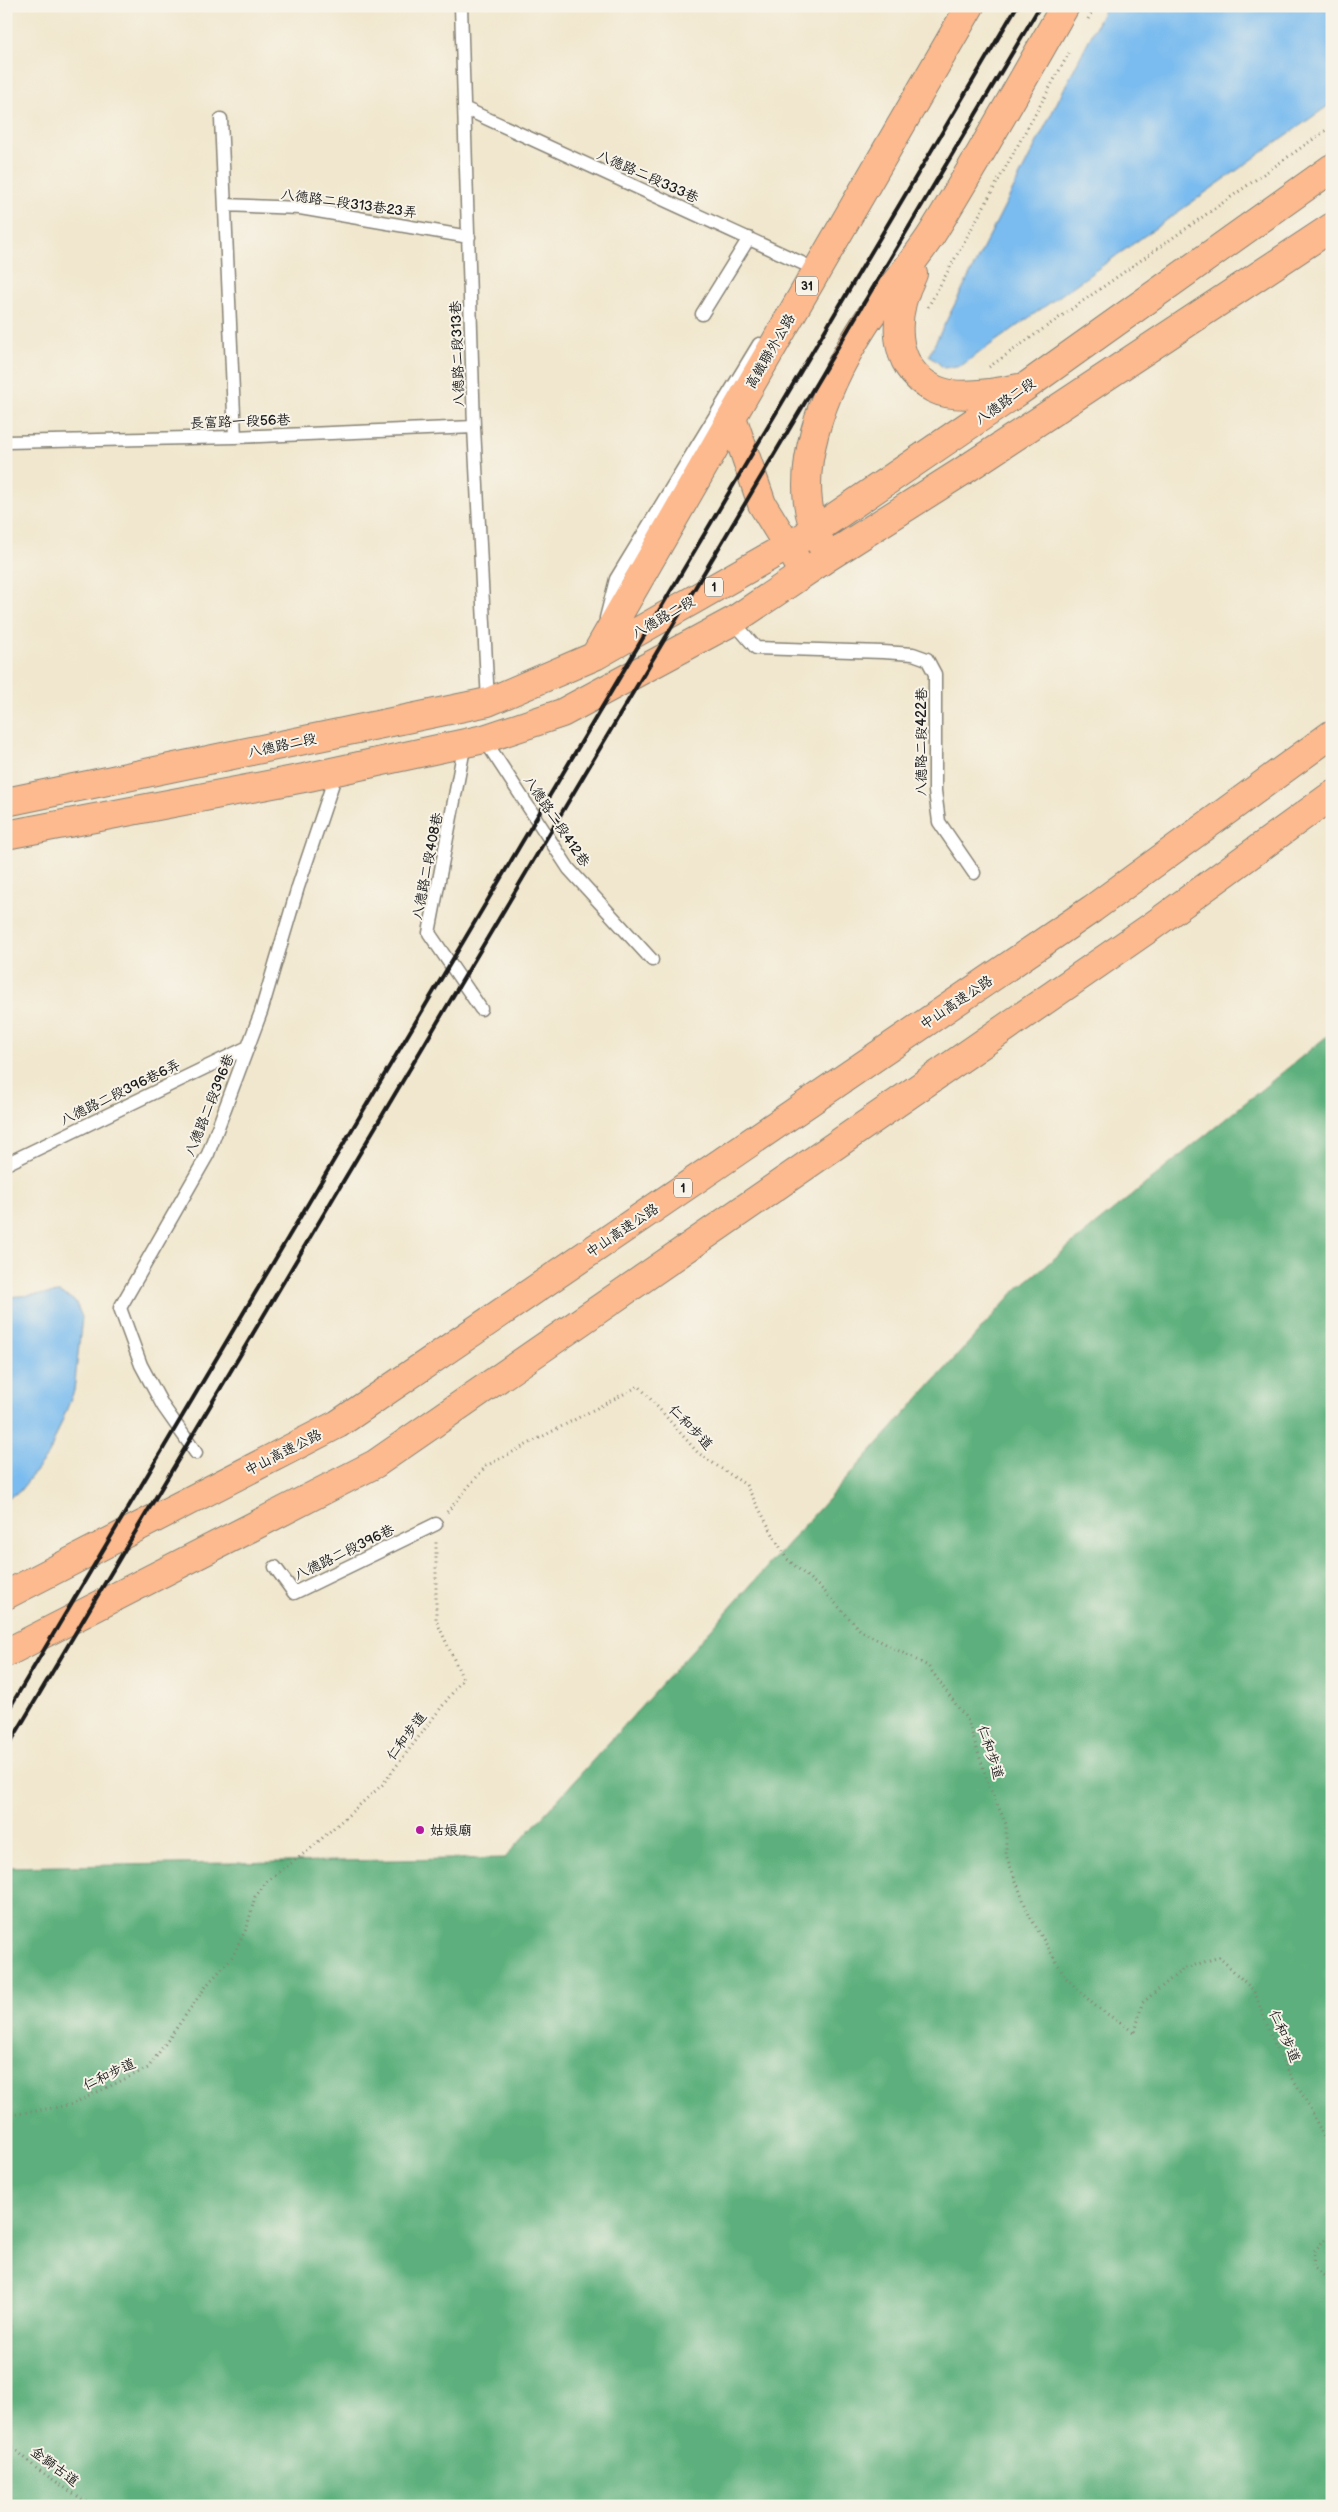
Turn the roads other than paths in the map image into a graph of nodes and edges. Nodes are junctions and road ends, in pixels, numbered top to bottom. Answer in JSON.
{"nodes":[{"id":1,"x":461,"y":6,"type":"edge"},
{"id":2,"x":970,"y":6,"type":"edge"},
{"id":3,"x":1065,"y":6,"type":"edge"},
{"id":4,"x":466,"y":109,"type":"junction"},
{"id":5,"x":221,"y":119,"type":"dead end"},
{"id":6,"x":1332,"y":168,"type":"edge"},
{"id":7,"x":225,"y":205,"type":"junction"},
{"id":8,"x":1332,"y":227,"type":"edge"},
{"id":9,"x":934,"y":231,"type":"junction"},
{"id":10,"x":469,"y":237,"type":"junction"},
{"id":11,"x":748,"y":238,"type":"junction"},
{"id":12,"x":812,"y":267,"type":"junction"},
{"id":13,"x":702,"y":314,"type":"dead end"},
{"id":14,"x":1025,"y":387,"type":"junction"},
{"id":15,"x":732,"y":417,"type":"junction"},
{"id":16,"x":474,"y":427,"type":"junction"},
{"id":17,"x":236,"y":437,"type":"junction"},
{"id":18,"x":6,"y":442,"type":"edge"},
{"id":19,"x":814,"y":531,"type":"junction"},
{"id":20,"x":788,"y":545,"type":"junction"},
{"id":21,"x":828,"y":557,"type":"junction"},
{"id":22,"x":804,"y":574,"type":"junction"},
{"id":23,"x":733,"y":621,"type":"junction"},
{"id":24,"x":595,"y":656,"type":"junction"},
{"id":25,"x":488,"y":702,"type":"junction"},
{"id":26,"x":1332,"y":734,"type":"edge"},
{"id":27,"x":474,"y":741,"type":"junction"},
{"id":28,"x":337,"y":771,"type":"junction"},
{"id":29,"x":1332,"y":795,"type":"edge"},
{"id":30,"x":6,"y":802,"type":"edge"},
{"id":31,"x":6,"y":835,"type":"edge"},
{"id":32,"x":974,"y":873,"type":"dead end"},
{"id":33,"x":652,"y":960,"type":"dead end"},
{"id":34,"x":481,"y":1010,"type":"dead end"},
{"id":35,"x":248,"y":1047,"type":"junction"},
{"id":36,"x":6,"y":1164,"type":"edge"},
{"id":37,"x":196,"y":1453,"type":"dead end"},
{"id":38,"x":436,"y":1524,"type":"road end"},
{"id":39,"x":275,"y":1567,"type":"dead end"},
{"id":40,"x":6,"y":1595,"type":"edge"},
{"id":41,"x":6,"y":1654,"type":"edge"}],
"edges":[{"from":1,"to":4,"type":"lane","name":"八德路二段313巷"},
{"from":2,"to":12,"type":"main road","name":"高鐵聯外公路","number":"31"},
{"from":3,"to":9,"type":"main road"},
{"from":4,"to":10,"type":"lane","name":"八德路二段313巷"},
{"from":4,"to":11,"type":"lane","name":"八德路二段333巷"},
{"from":5,"to":7,"type":"lane"},
{"from":6,"to":14,"type":"main road","name":"八德路二段","number":"1"},
{"from":7,"to":10,"type":"lane","name":"八德路二段313巷23弄"},
{"from":7,"to":17,"type":"lane"},
{"from":8,"to":21,"type":"main road"},
{"from":9,"to":14,"type":"main road"},
{"from":9,"to":19,"type":"main road"},
{"from":10,"to":16,"type":"lane","name":"八德路二段313巷"},
{"from":11,"to":12,"type":"lane","name":"八德路二段333巷"},
{"from":11,"to":13,"type":"lane"},
{"from":12,"to":15,"type":"main road","name":"高鐵聯外公路","number":"31"},
{"from":12,"to":24,"type":"lane"},
{"from":14,"to":19,"type":"main road","name":"八德路二段","number":"1"},
{"from":15,"to":20,"type":"main road"},
{"from":15,"to":24,"type":"main road","number":"31"},
{"from":16,"to":17,"type":"lane","name":"長富路一段56巷"},
{"from":16,"to":25,"type":"lane","name":"八德路二段313巷"},
{"from":17,"to":18,"type":"lane","name":"長富路一段56巷"},
{"from":19,"to":20,"type":"main road","name":"八德路二段","number":"1"},
{"from":19,"to":21,"type":"main road"},
{"from":20,"to":22,"type":"main road"},
{"from":20,"to":24,"type":"main road","name":"八德路二段","number":"1"},
{"from":21,"to":22,"type":"main road"},
{"from":22,"to":23,"type":"main road"},
{"from":23,"to":27,"type":"main road"},
{"from":23,"to":32,"type":"lane","name":"八德路二段422巷"},
{"from":24,"to":25,"type":"main road","name":"八德路二段","number":"1"},
{"from":25,"to":30,"type":"main road","name":"八德路二段","number":"1"},
{"from":26,"to":40,"type":"main road","name":"中山高速公路","number":"1"},
{"from":27,"to":28,"type":"main road"},
{"from":27,"to":33,"type":"lane","name":"八德路二段412巷"},
{"from":27,"to":34,"type":"lane","name":"八德路二段408巷"},
{"from":28,"to":31,"type":"main road"},
{"from":28,"to":35,"type":"lane","name":"八德路二段396巷"},
{"from":29,"to":41,"type":"main road"},
{"from":35,"to":36,"type":"lane","name":"八德路二段396巷6弄"},
{"from":35,"to":37,"type":"lane","name":"八德路二段396巷"},
{"from":38,"to":39,"type":"lane","name":"八德路二段396巷"}]}
